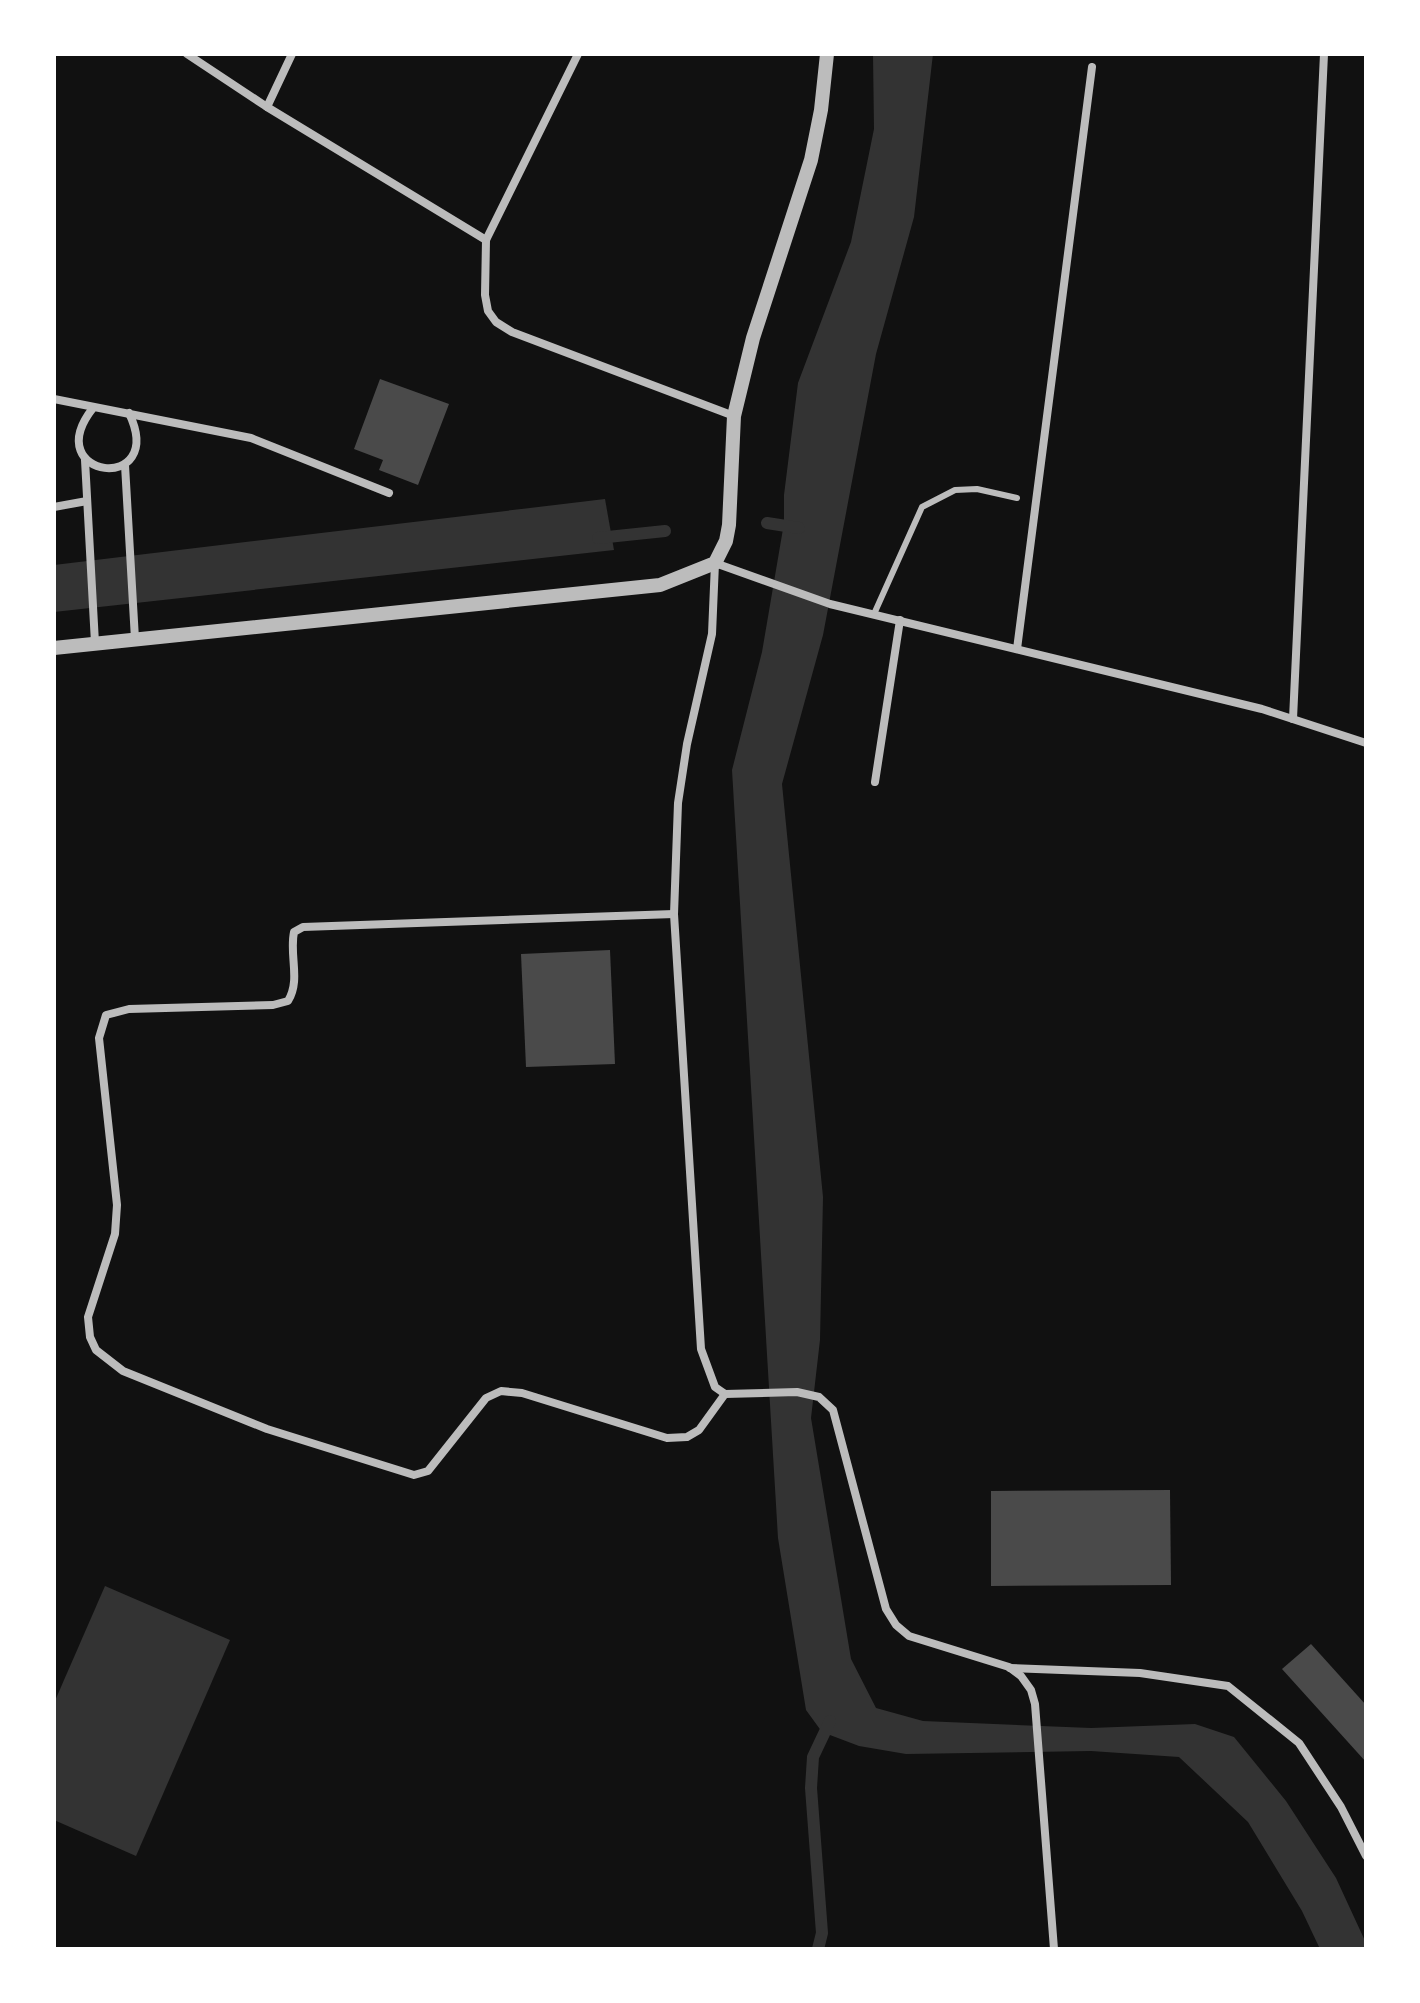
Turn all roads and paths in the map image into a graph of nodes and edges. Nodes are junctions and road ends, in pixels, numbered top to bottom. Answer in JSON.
{"nodes":[{"id":1,"x":187,"y":54,"type":"edge"},
{"id":2,"x":292,"y":54,"type":"edge"},
{"id":3,"x":578,"y":54,"type":"edge"},
{"id":4,"x":827,"y":54,"type":"edge"},
{"id":5,"x":1324,"y":54,"type":"edge"},
{"id":6,"x":1092,"y":67,"type":"dead end"},
{"id":7,"x":267,"y":107,"type":"junction"},
{"id":8,"x":486,"y":240,"type":"junction"},
{"id":9,"x":54,"y":399,"type":"edge"},
{"id":10,"x":93,"y":408,"type":"junction"},
{"id":11,"x":129,"y":413,"type":"junction"},
{"id":12,"x":734,"y":416,"type":"junction"},
{"id":13,"x":85,"y":460,"type":"junction"},
{"id":14,"x":125,"y":465,"type":"junction"},
{"id":15,"x":389,"y":493,"type":"dead end"},
{"id":16,"x":1017,"y":498,"type":"dead end"},
{"id":17,"x":87,"y":501,"type":"junction"},
{"id":18,"x":54,"y":507,"type":"edge"},
{"id":19,"x":715,"y":563,"type":"junction"},
{"id":20,"x":874,"y":614,"type":"junction"},
{"id":21,"x":900,"y":620,"type":"junction"},
{"id":22,"x":135,"y":639,"type":"junction"},
{"id":23,"x":95,"y":643,"type":"junction"},
{"id":24,"x":54,"y":648,"type":"edge"},
{"id":25,"x":1017,"y":649,"type":"junction"},
{"id":26,"x":1293,"y":719,"type":"junction"},
{"id":27,"x":1366,"y":743,"type":"edge"},
{"id":28,"x":875,"y":782,"type":"dead end"},
{"id":29,"x":674,"y":914,"type":"junction"},
{"id":30,"x":725,"y":1394,"type":"junction"},
{"id":31,"x":1009,"y":1667,"type":"junction"},
{"id":32,"x":1366,"y":1856,"type":"edge"},
{"id":33,"x":1054,"y":1949,"type":"edge"}],
"edges":[{"from":1,"to":7,"type":"street"},
{"from":2,"to":7,"type":"street"},
{"from":3,"to":8,"type":"street"},
{"from":4,"to":12,"type":"street"},
{"from":5,"to":26,"type":"street"},
{"from":6,"to":25,"type":"street"},
{"from":7,"to":8,"type":"street"},
{"from":8,"to":12,"type":"street"},
{"from":9,"to":10,"type":"street"},
{"from":10,"to":11,"type":"street"},
{"from":10,"to":13,"type":"street"},
{"from":11,"to":14,"type":"street"},
{"from":11,"to":15,"type":"street"},
{"from":12,"to":19,"type":"street"},
{"from":13,"to":14,"type":"street"},
{"from":13,"to":17,"type":"street"},
{"from":14,"to":22,"type":"street"},
{"from":16,"to":20,"type":"lane"},
{"from":17,"to":18,"type":"street"},
{"from":17,"to":23,"type":"street"},
{"from":19,"to":20,"type":"street"},
{"from":19,"to":22,"type":"street"},
{"from":19,"to":29,"type":"street"},
{"from":20,"to":21,"type":"street"},
{"from":21,"to":25,"type":"street"},
{"from":21,"to":28,"type":"street"},
{"from":22,"to":23,"type":"street"},
{"from":23,"to":24,"type":"street"},
{"from":25,"to":26,"type":"street"},
{"from":26,"to":27,"type":"street"},
{"from":29,"to":30,"type":"street"},
{"from":29,"to":30,"type":"street"},
{"from":30,"to":31,"type":"street"},
{"from":31,"to":32,"type":"street"},
{"from":31,"to":33,"type":"street"}]}
